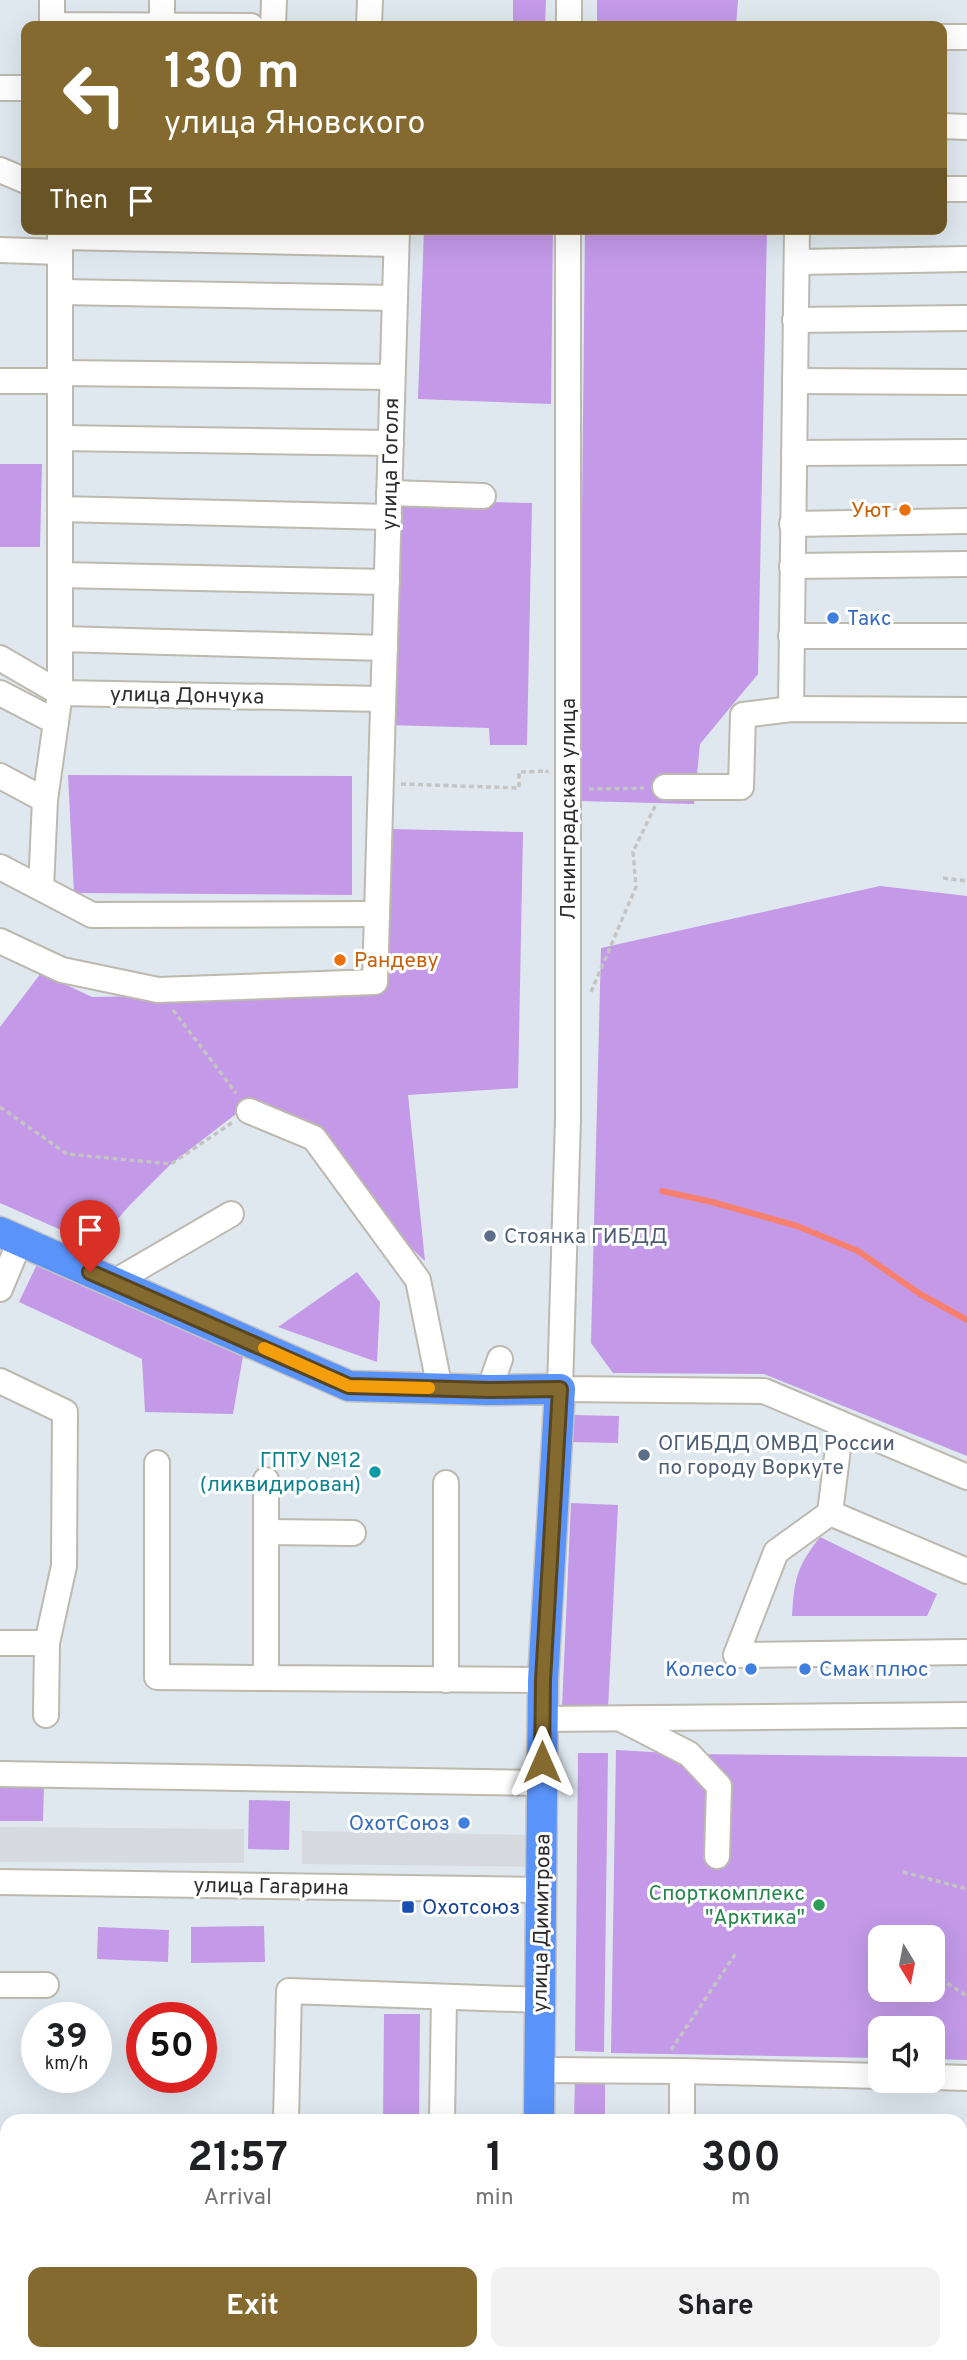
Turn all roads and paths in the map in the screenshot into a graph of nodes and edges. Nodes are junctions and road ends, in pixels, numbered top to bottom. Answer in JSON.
{"nodes":[{"id":1,"x":52,"y":0,"type":"edge"},
{"id":2,"x":274,"y":0,"type":"edge"},
{"id":3,"x":370,"y":0,"type":"edge"},
{"id":4,"x":569,"y":0,"type":"edge"},
{"id":5,"x":162,"y":12,"type":"edge"},
{"id":6,"x":52,"y":21,"type":"edge"},
{"id":7,"x":80,"y":21,"type":"edge"},
{"id":8,"x":219,"y":21,"type":"edge"},
{"id":9,"x":273,"y":21,"type":"edge"},
{"id":10,"x":369,"y":21,"type":"edge"},
{"id":11,"x":569,"y":21,"type":"edge"},
{"id":12,"x":947,"y":37,"type":"edge"},
{"id":13,"x":967,"y":37,"type":"edge"},
{"id":14,"x":0,"y":88,"type":"edge"},
{"id":15,"x":21,"y":88,"type":"edge"},
{"id":16,"x":947,"y":126,"type":"edge"},
{"id":17,"x":967,"y":127,"type":"edge"},
{"id":18,"x":0,"y":170,"type":"edge"},
{"id":19,"x":21,"y":179,"type":"edge"},
{"id":20,"x":947,"y":189,"type":"edge"},
{"id":21,"x":967,"y":190,"type":"edge"},
{"id":22,"x":568,"y":235,"type":"edge"},
{"id":23,"x":797,"y":235,"type":"edge"},
{"id":24,"x":397,"y":237,"type":"edge"},
{"id":25,"x":60,"y":239,"type":"edge"},
{"id":26,"x":0,"y":250,"type":"edge"},
{"id":27,"x":967,"y":259,"type":"edge"},
{"id":28,"x":797,"y":261,"type":"junction"},
{"id":29,"x":61,"y":292,"type":"junction"},
{"id":30,"x":395,"y":298,"type":"junction"},
{"id":31,"x":967,"y":317,"type":"edge"},
{"id":32,"x":795,"y":320,"type":"junction"},
{"id":33,"x":60,"y":377,"type":"junction"},
{"id":34,"x":391,"y":377,"type":"junction"},
{"id":35,"x":0,"y":381,"type":"edge"},
{"id":36,"x":795,"y":381,"type":"junction"},
{"id":37,"x":967,"y":382,"type":"edge"},
{"id":38,"x":60,"y":438,"type":"junction"},
{"id":39,"x":391,"y":443,"type":"junction"},
{"id":40,"x":967,"y":452,"type":"edge"},
{"id":41,"x":794,"y":453,"type":"junction"},
{"id":42,"x":482,"y":496,"type":"dead end"},
{"id":43,"x":389,"y":505,"type":"junction"},
{"id":44,"x":60,"y":509,"type":"junction"},
{"id":45,"x":967,"y":521,"type":"edge"},
{"id":46,"x":792,"y":524,"type":"junction"},
{"id":47,"x":967,"y":564,"type":"edge"},
{"id":48,"x":792,"y":566,"type":"junction"},
{"id":49,"x":60,"y":575,"type":"junction"},
{"id":50,"x":387,"y":582,"type":"junction"},
{"id":51,"x":791,"y":636,"type":"junction"},
{"id":52,"x":967,"y":636,"type":"edge"},
{"id":53,"x":60,"y":639,"type":"junction"},
{"id":54,"x":385,"y":648,"type":"junction"},
{"id":55,"x":0,"y":658,"type":"edge"},
{"id":56,"x":0,"y":692,"type":"edge"},
{"id":57,"x":60,"y":693,"type":"junction"},
{"id":58,"x":383,"y":699,"type":"junction"},
{"id":59,"x":791,"y":709,"type":"junction"},
{"id":60,"x":967,"y":710,"type":"edge"},
{"id":61,"x":56,"y":722,"type":"junction"},
{"id":62,"x":0,"y":776,"type":"edge"},
{"id":63,"x":547,"y":782,"type":"dead end"},
{"id":64,"x":382,"y":783,"type":"junction"},
{"id":65,"x":665,"y":787,"type":"junction"},
{"id":66,"x":587,"y":789,"type":"dead end"},
{"id":67,"x":45,"y":800,"type":"junction"},
{"id":68,"x":0,"y":867,"type":"edge"},
{"id":69,"x":943,"y":878,"type":"dead end"},
{"id":70,"x":967,"y":881,"type":"edge"},
{"id":71,"x":41,"y":888,"type":"junction"},
{"id":72,"x":377,"y":914,"type":"junction"},
{"id":73,"x":0,"y":941,"type":"edge"},
{"id":74,"x":158,"y":990,"type":"junction"},
{"id":75,"x":587,"y":1001,"type":"dead end"},
{"id":76,"x":0,"y":1107,"type":"edge"},
{"id":77,"x":249,"y":1111,"type":"junction"},
{"id":78,"x":231,"y":1214,"type":"dead end"},
{"id":79,"x":10,"y":1237,"type":"edge"},
{"id":80,"x":114,"y":1282,"type":"junction"},
{"id":81,"x":0,"y":1289,"type":"edge"},
{"id":82,"x":499,"y":1359,"type":"dead end"},
{"id":83,"x":0,"y":1381,"type":"edge"},
{"id":84,"x":440,"y":1389,"type":"junction"},
{"id":85,"x":560,"y":1389,"type":"junction"},
{"id":86,"x":489,"y":1390,"type":"junction"},
{"id":87,"x":841,"y":1424,"type":"junction"},
{"id":88,"x":157,"y":1463,"type":"dead end"},
{"id":89,"x":967,"y":1477,"type":"edge"},
{"id":90,"x":266,"y":1480,"type":"dead end"},
{"id":91,"x":446,"y":1483,"type":"dead end"},
{"id":92,"x":830,"y":1513,"type":"junction"},
{"id":93,"x":265,"y":1532,"type":"junction"},
{"id":94,"x":353,"y":1532,"type":"dead end"},
{"id":95,"x":967,"y":1571,"type":"edge"},
{"id":96,"x":0,"y":1643,"type":"edge"},
{"id":97,"x":47,"y":1643,"type":"junction"},
{"id":98,"x":967,"y":1652,"type":"edge"},
{"id":99,"x":267,"y":1678,"type":"junction"},
{"id":100,"x":446,"y":1680,"type":"junction"},
{"id":101,"x":543,"y":1680,"type":"junction"},
{"id":102,"x":46,"y":1715,"type":"dead end"},
{"id":103,"x":967,"y":1716,"type":"edge"},
{"id":104,"x":619,"y":1718,"type":"junction"},
{"id":105,"x":543,"y":1719,"type":"junction"},
{"id":106,"x":0,"y":1774,"type":"edge"},
{"id":107,"x":542,"y":1783,"type":"junction"},
{"id":108,"x":717,"y":1856,"type":"dead end"},
{"id":109,"x":903,"y":1872,"type":"dead end"},
{"id":110,"x":0,"y":1882,"type":"edge"},
{"id":111,"x":967,"y":1889,"type":"edge"},
{"id":112,"x":542,"y":1890,"type":"junction"},
{"id":113,"x":736,"y":1953,"type":"dead end"},
{"id":114,"x":945,"y":1982,"type":"edge"},
{"id":115,"x":0,"y":1984,"type":"edge"},
{"id":116,"x":46,"y":1985,"type":"dead end"},
{"id":117,"x":967,"y":1996,"type":"edge"},
{"id":118,"x":444,"y":1997,"type":"junction"},
{"id":119,"x":541,"y":2000,"type":"junction"},
{"id":120,"x":540,"y":2070,"type":"junction"},
{"id":121,"x":682,"y":2071,"type":"junction"},
{"id":122,"x":656,"y":2072,"type":"junction"},
{"id":123,"x":868,"y":2076,"type":"edge"},
{"id":124,"x":945,"y":2077,"type":"edge"},
{"id":125,"x":967,"y":2078,"type":"edge"},
{"id":126,"x":286,"y":2114,"type":"edge"},
{"id":127,"x":442,"y":2114,"type":"edge"},
{"id":128,"x":539,"y":2114,"type":"edge"},
{"id":129,"x":682,"y":2114,"type":"edge"}],
"edges":[{"from":1,"to":6,"type":"street"},
{"from":2,"to":9,"type":"street"},
{"from":3,"to":10,"type":"street"},
{"from":4,"to":11,"type":"street"},
{"from":5,"to":7,"type":"street"},
{"from":5,"to":8,"type":"street"},
{"from":12,"to":13,"type":"street"},
{"from":14,"to":15,"type":"street"},
{"from":16,"to":17,"type":"street"},
{"from":18,"to":19,"type":"street"},
{"from":20,"to":21,"type":"street"},
{"from":22,"to":85,"type":"street","name":"Ленинградская улица"},
{"from":23,"to":28,"type":"street"},
{"from":24,"to":25,"type":"street"},
{"from":24,"to":30,"type":"street","name":"улица Гоголя"},
{"from":25,"to":26,"type":"street"},
{"from":25,"to":29,"type":"street"},
{"from":27,"to":28,"type":"street"},
{"from":28,"to":32,"type":"street"},
{"from":29,"to":30,"type":"street"},
{"from":29,"to":33,"type":"street"},
{"from":30,"to":34,"type":"street","name":"улица Гоголя"},
{"from":31,"to":32,"type":"street"},
{"from":32,"to":36,"type":"street"},
{"from":33,"to":34,"type":"street"},
{"from":33,"to":35,"type":"street"},
{"from":33,"to":38,"type":"street"},
{"from":34,"to":39,"type":"street","name":"улица Гоголя"},
{"from":36,"to":37,"type":"street"},
{"from":36,"to":41,"type":"street"},
{"from":38,"to":39,"type":"street"},
{"from":38,"to":44,"type":"street"},
{"from":39,"to":43,"type":"street","name":"улица Гоголя"},
{"from":40,"to":41,"type":"street"},
{"from":41,"to":46,"type":"street"},
{"from":42,"to":43,"type":"street"},
{"from":43,"to":44,"type":"street"},
{"from":43,"to":50,"type":"street","name":"улица Гоголя"},
{"from":44,"to":49,"type":"street"},
{"from":45,"to":46,"type":"street"},
{"from":46,"to":48,"type":"street"},
{"from":47,"to":48,"type":"street"},
{"from":48,"to":51,"type":"street"},
{"from":49,"to":50,"type":"street"},
{"from":49,"to":53,"type":"street"},
{"from":50,"to":54,"type":"street","name":"улица Гоголя"},
{"from":51,"to":52,"type":"street"},
{"from":51,"to":59,"type":"street"},
{"from":53,"to":54,"type":"street"},
{"from":53,"to":57,"type":"street"},
{"from":54,"to":58,"type":"street","name":"улица Гоголя"},
{"from":55,"to":57,"type":"street","name":"улица Дончука"},
{"from":56,"to":61,"type":"street"},
{"from":57,"to":58,"type":"street","name":"улица Дончука"},
{"from":57,"to":61,"type":"street"},
{"from":58,"to":64,"type":"street","name":"улица Гоголя"},
{"from":59,"to":60,"type":"street"},
{"from":59,"to":65,"type":"street"},
{"from":61,"to":67,"type":"street"},
{"from":62,"to":67,"type":"street"},
{"from":63,"to":64,"type":"path"},
{"from":64,"to":72,"type":"street","name":"улица Гоголя"},
{"from":65,"to":66,"type":"path"},
{"from":65,"to":75,"type":"path"},
{"from":67,"to":71,"type":"street"},
{"from":68,"to":71,"type":"street"},
{"from":69,"to":70,"type":"path"},
{"from":71,"to":72,"type":"street"},
{"from":72,"to":74,"type":"street","name":"улица Гоголя"},
{"from":73,"to":74,"type":"street"},
{"from":74,"to":77,"type":"path"},
{"from":76,"to":77,"type":"path"},
{"from":77,"to":84,"type":"street"},
{"from":78,"to":80,"type":"street"},
{"from":79,"to":80,"type":"main road"},
{"from":79,"to":81,"type":"street"},
{"from":80,"to":84,"type":"main road"},
{"from":82,"to":86,"type":"street"},
{"from":83,"to":97,"type":"street"},
{"from":84,"to":86,"type":"main road"},
{"from":85,"to":86,"type":"main road"},
{"from":85,"to":87,"type":"street"},
{"from":85,"to":101,"type":"main road","name":"улица Димитрова"},
{"from":87,"to":89,"type":"street"},
{"from":87,"to":92,"type":"street"},
{"from":88,"to":99,"type":"street"},
{"from":90,"to":93,"type":"street"},
{"from":91,"to":100,"type":"street"},
{"from":92,"to":95,"type":"street"},
{"from":92,"to":98,"type":"street"},
{"from":93,"to":94,"type":"street"},
{"from":93,"to":99,"type":"street"},
{"from":96,"to":97,"type":"street"},
{"from":97,"to":102,"type":"street"},
{"from":99,"to":100,"type":"street"},
{"from":100,"to":101,"type":"street"},
{"from":101,"to":105,"type":"main road","name":"улица Димитрова"},
{"from":103,"to":104,"type":"street"},
{"from":104,"to":105,"type":"street"},
{"from":104,"to":108,"type":"street"},
{"from":105,"to":107,"type":"main road","name":"улица Димитрова"},
{"from":106,"to":107,"type":"street"},
{"from":107,"to":112,"type":"main road","name":"улица Димитрова"},
{"from":109,"to":111,"type":"path"},
{"from":110,"to":112,"type":"street","name":"улица Гагарина"},
{"from":112,"to":119,"type":"main road","name":"улица Димитрова"},
{"from":113,"to":122,"type":"path"},
{"from":114,"to":117,"type":"path"},
{"from":115,"to":116,"type":"street"},
{"from":118,"to":119,"type":"street"},
{"from":118,"to":126,"type":"street"},
{"from":118,"to":127,"type":"street"},
{"from":119,"to":120,"type":"main road","name":"улица Димитрова"},
{"from":120,"to":122,"type":"street"},
{"from":120,"to":128,"type":"main road","name":"улица Димитрова"},
{"from":121,"to":122,"type":"street"},
{"from":121,"to":123,"type":"street"},
{"from":121,"to":129,"type":"street"},
{"from":124,"to":125,"type":"street"}]}
